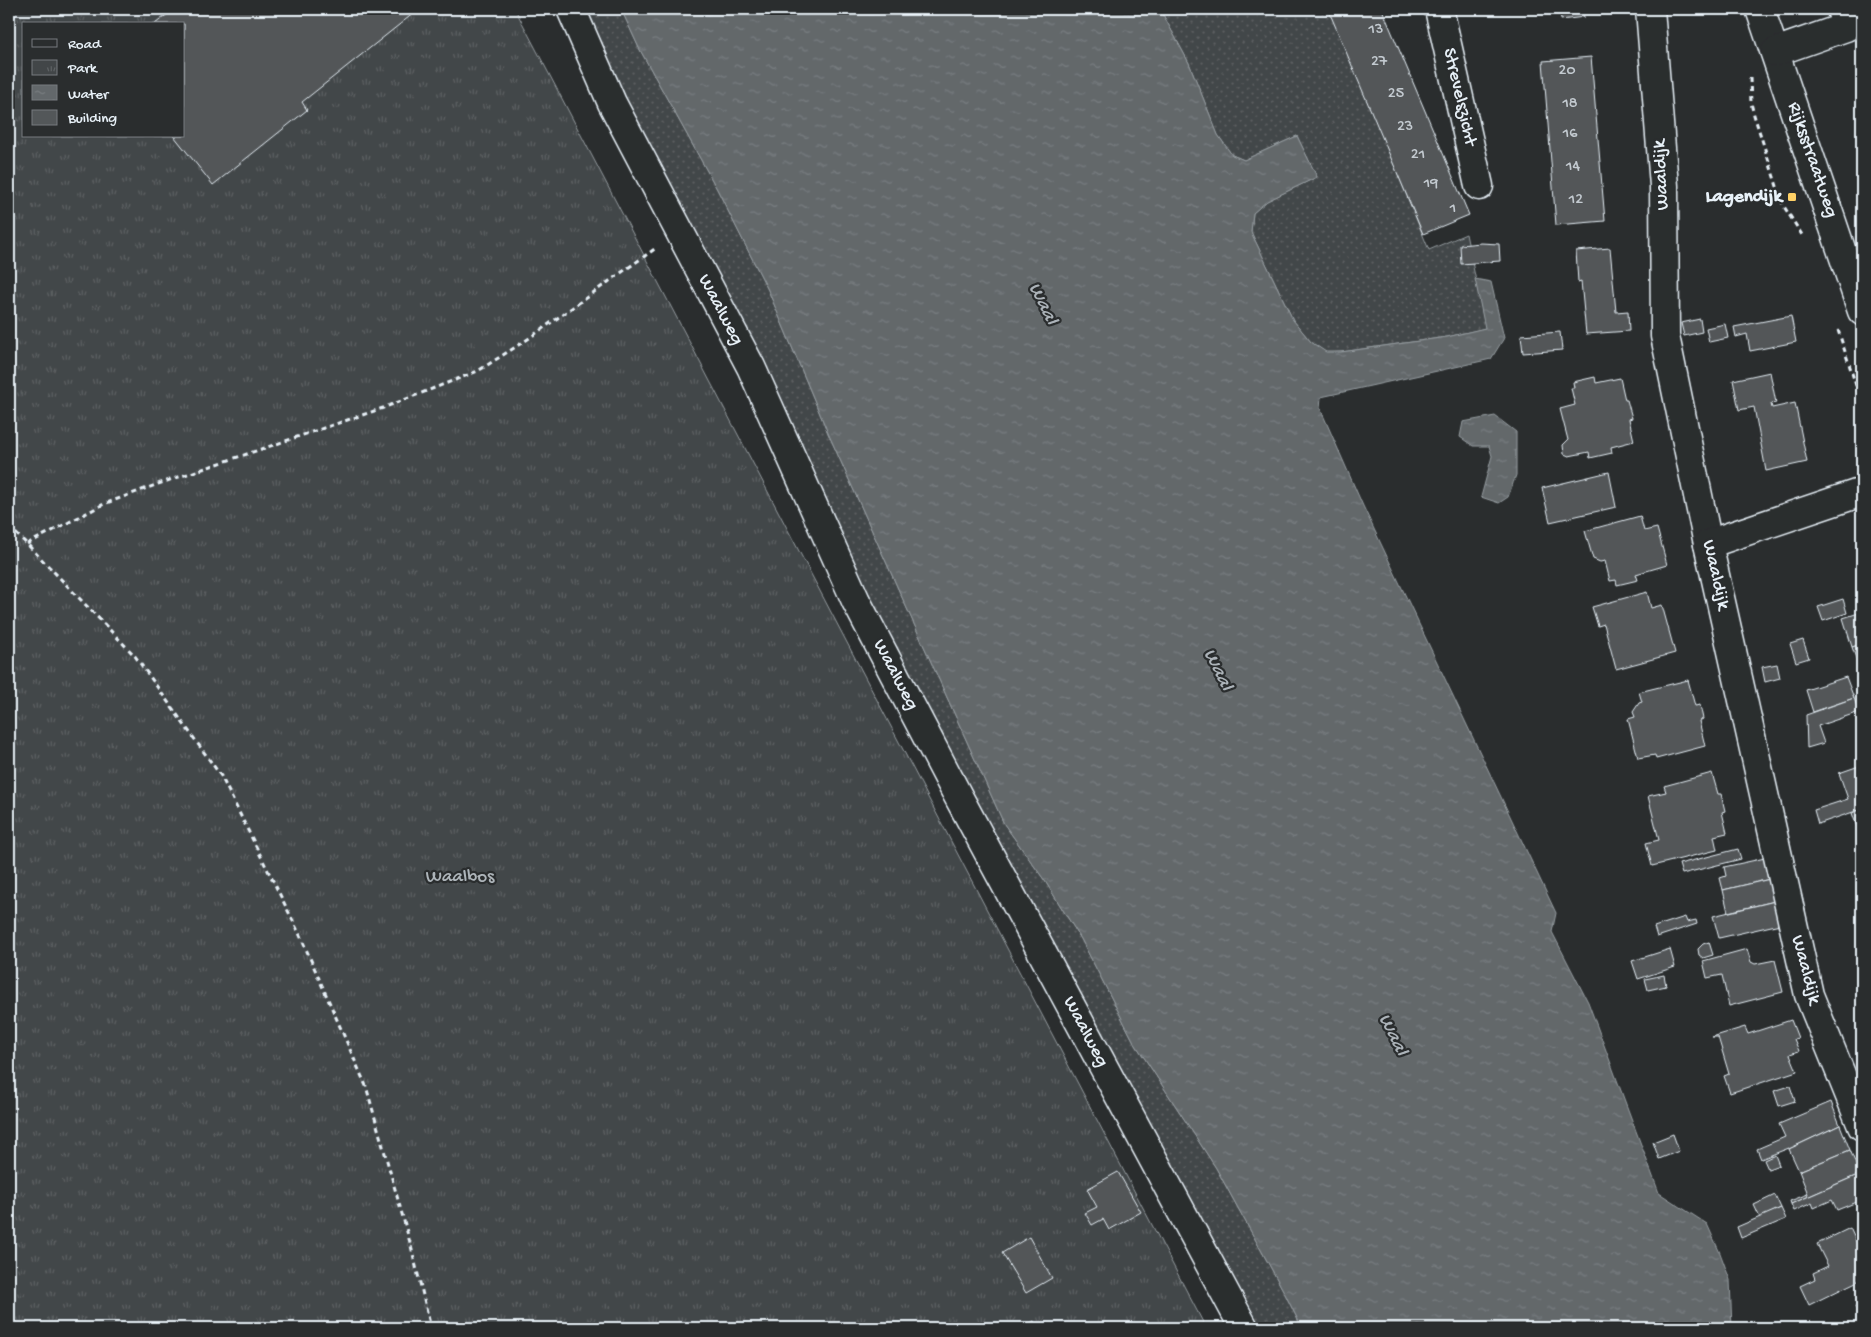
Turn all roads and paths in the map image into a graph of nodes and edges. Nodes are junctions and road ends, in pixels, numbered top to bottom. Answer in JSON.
{"nodes":[{"id":1,"x":571,"y":9,"type":"edge"},
{"id":2,"x":1439,"y":9,"type":"edge"},
{"id":3,"x":1650,"y":9,"type":"edge"},
{"id":4,"x":1760,"y":9,"type":"edge"},
{"id":5,"x":1841,"y":9,"type":"edge"},
{"id":6,"x":1775,"y":52,"type":"junction"},
{"id":7,"x":1479,"y":186,"type":"dead end"},
{"id":8,"x":680,"y":234,"type":"junction"},
{"id":9,"x":1856,"y":272,"type":"edge"},
{"id":10,"x":1862,"y":312,"type":"edge"},
{"id":11,"x":1862,"y":492,"type":"edge"},
{"id":12,"x":9,"y":527,"type":"edge"},
{"id":13,"x":27,"y":544,"type":"junction"},
{"id":14,"x":1708,"y":544,"type":"junction"},
{"id":15,"x":1862,"y":1126,"type":"edge"},
{"id":16,"x":431,"y":1328,"type":"edge"},
{"id":17,"x":1244,"y":1328,"type":"edge"}],
"edges":[{"from":1,"to":8,"type":"street","name":"Waalweg"},
{"from":2,"to":7,"type":"street","name":"Strevelszicht"},
{"from":3,"to":14,"type":"street","name":"Waaldijk"},
{"from":4,"to":6,"type":"street","name":"Rijksstraatweg"},
{"from":5,"to":6,"type":"street"},
{"from":6,"to":9,"type":"street","name":"Rijksstraatweg"},
{"from":8,"to":13,"type":"path"},
{"from":8,"to":17,"type":"street","name":"Waalweg"},
{"from":9,"to":10,"type":"street","name":"Rijksstraatweg"},
{"from":11,"to":14,"type":"street"},
{"from":12,"to":13,"type":"path"},
{"from":13,"to":16,"type":"path"},
{"from":14,"to":15,"type":"street","name":"Waaldijk"}]}
